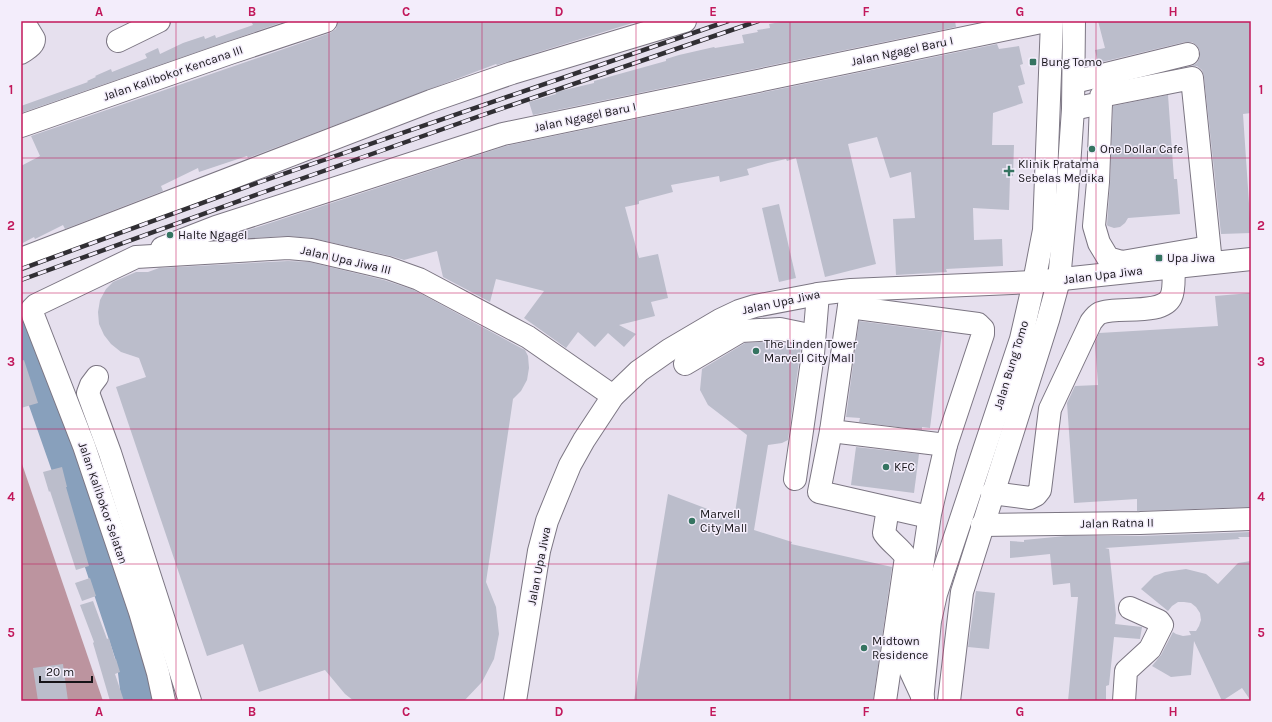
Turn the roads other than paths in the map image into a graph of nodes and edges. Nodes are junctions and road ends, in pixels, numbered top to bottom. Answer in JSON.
{"nodes":[{"id":1,"x":23,"y":21,"type":"edge"},
{"id":2,"x":159,"y":21,"type":"edge"},
{"id":3,"x":326,"y":21,"type":"edge"},
{"id":4,"x":685,"y":21,"type":"edge"},
{"id":5,"x":1046,"y":21,"type":"edge"},
{"id":6,"x":1052,"y":21,"type":"edge"},
{"id":7,"x":1074,"y":21,"type":"edge"},
{"id":8,"x":118,"y":41,"type":"dead end"},
{"id":9,"x":21,"y":53,"type":"edge"},
{"id":10,"x":1188,"y":54,"type":"dead end"},
{"id":11,"x":1074,"y":82,"type":"junction"},
{"id":12,"x":1101,"y":103,"type":"junction"},
{"id":13,"x":1073,"y":109,"type":"junction"},
{"id":14,"x":21,"y":126,"type":"edge"},
{"id":15,"x":1210,"y":255,"type":"junction"},
{"id":16,"x":136,"y":257,"type":"junction"},
{"id":17,"x":21,"y":259,"type":"edge"},
{"id":18,"x":1251,"y":259,"type":"edge"},
{"id":19,"x":1174,"y":267,"type":"junction"},
{"id":20,"x":1059,"y":280,"type":"junction"},
{"id":21,"x":1034,"y":282,"type":"junction"},
{"id":22,"x":838,"y":296,"type":"junction"},
{"id":23,"x":32,"y":309,"type":"joint"},
{"id":24,"x":814,"y":336,"type":"junction"},
{"id":25,"x":685,"y":364,"type":"dead end"},
{"id":26,"x":97,"y":377,"type":"dead end"},
{"id":27,"x":613,"y":396,"type":"junction"},
{"id":28,"x":831,"y":431,"type":"junction"},
{"id":29,"x":946,"y":445,"type":"junction"},
{"id":30,"x":795,"y":480,"type":"dead end"},
{"id":31,"x":992,"y":493,"type":"junction"},
{"id":32,"x":888,"y":508,"type":"junction"},
{"id":33,"x":929,"y":517,"type":"junction"},
{"id":34,"x":1251,"y":519,"type":"edge"},
{"id":35,"x":982,"y":525,"type":"junction"},
{"id":36,"x":1130,"y":608,"type":"dead end"},
{"id":37,"x":922,"y":699,"type":"edge"},
{"id":38,"x":164,"y":701,"type":"edge"},
{"id":39,"x":190,"y":701,"type":"edge"},
{"id":40,"x":515,"y":701,"type":"edge"},
{"id":41,"x":885,"y":701,"type":"edge"},
{"id":42,"x":949,"y":701,"type":"edge"},
{"id":43,"x":1124,"y":701,"type":"edge"}],
"edges":[{"from":1,"to":9,"type":"main road"},
{"from":2,"to":8,"type":"main road"},
{"from":3,"to":14,"type":"main road","name":"Jalan Kalibokor Kencana III"},
{"from":4,"to":17,"type":"main road"},
{"from":5,"to":16,"type":"main road","name":"Jalan Ngagel Baru I"},
{"from":6,"to":21,"type":"main road","name":"Jalan Bung Tomo"},
{"from":7,"to":11,"type":"main road","name":"Jalan Bung Tomo"},
{"from":10,"to":11,"type":"main road"},
{"from":11,"to":13,"type":"main road","name":"Jalan Bung Tomo"},
{"from":12,"to":13,"type":"main road"},
{"from":12,"to":15,"type":"main road"},
{"from":12,"to":15,"type":"main road"},
{"from":13,"to":20,"type":"main road","name":"Jalan Bung Tomo"},
{"from":15,"to":18,"type":"main road","name":"Jalan Upa Jiwa"},
{"from":15,"to":19,"type":"main road","name":"Jalan Upa Jiwa"},
{"from":16,"to":23,"type":"main road","name":"Jalan Upa Jiwa III"},
{"from":16,"to":27,"type":"main road","name":"Jalan Upa Jiwa III"},
{"from":19,"to":20,"type":"main road","name":"Jalan Upa Jiwa"},
{"from":19,"to":31,"type":"main road"},
{"from":20,"to":21,"type":"main road","name":"Jalan Upa Jiwa"},
{"from":20,"to":31,"type":"main road","name":"Jalan Bung Tomo"},
{"from":21,"to":22,"type":"main road","name":"Jalan Upa Jiwa"},
{"from":21,"to":37,"type":"main road","name":"Jalan Bung Tomo"},
{"from":22,"to":24,"type":"main road"},
{"from":22,"to":27,"type":"main road","name":"Jalan Upa Jiwa"},
{"from":22,"to":28,"type":"main road"},
{"from":22,"to":29,"type":"main road"},
{"from":23,"to":38,"type":"main road","name":"Jalan Kalibokor Selatan"},
{"from":24,"to":25,"type":"main road"},
{"from":24,"to":30,"type":"main road"},
{"from":26,"to":39,"type":"main road"},
{"from":27,"to":40,"type":"main road","name":"Jalan Upa Jiwa"},
{"from":28,"to":29,"type":"main road"},
{"from":28,"to":32,"type":"main road"},
{"from":29,"to":33,"type":"main road"},
{"from":31,"to":35,"type":"main road","name":"Jalan Bung Tomo"},
{"from":32,"to":33,"type":"main road"},
{"from":32,"to":41,"type":"main road"},
{"from":33,"to":37,"type":"main road"},
{"from":34,"to":35,"type":"main road","name":"Jalan Ratna II"},
{"from":35,"to":42,"type":"main road","name":"Jalan Bung Tomo"},
{"from":36,"to":43,"type":"main road"}]}
